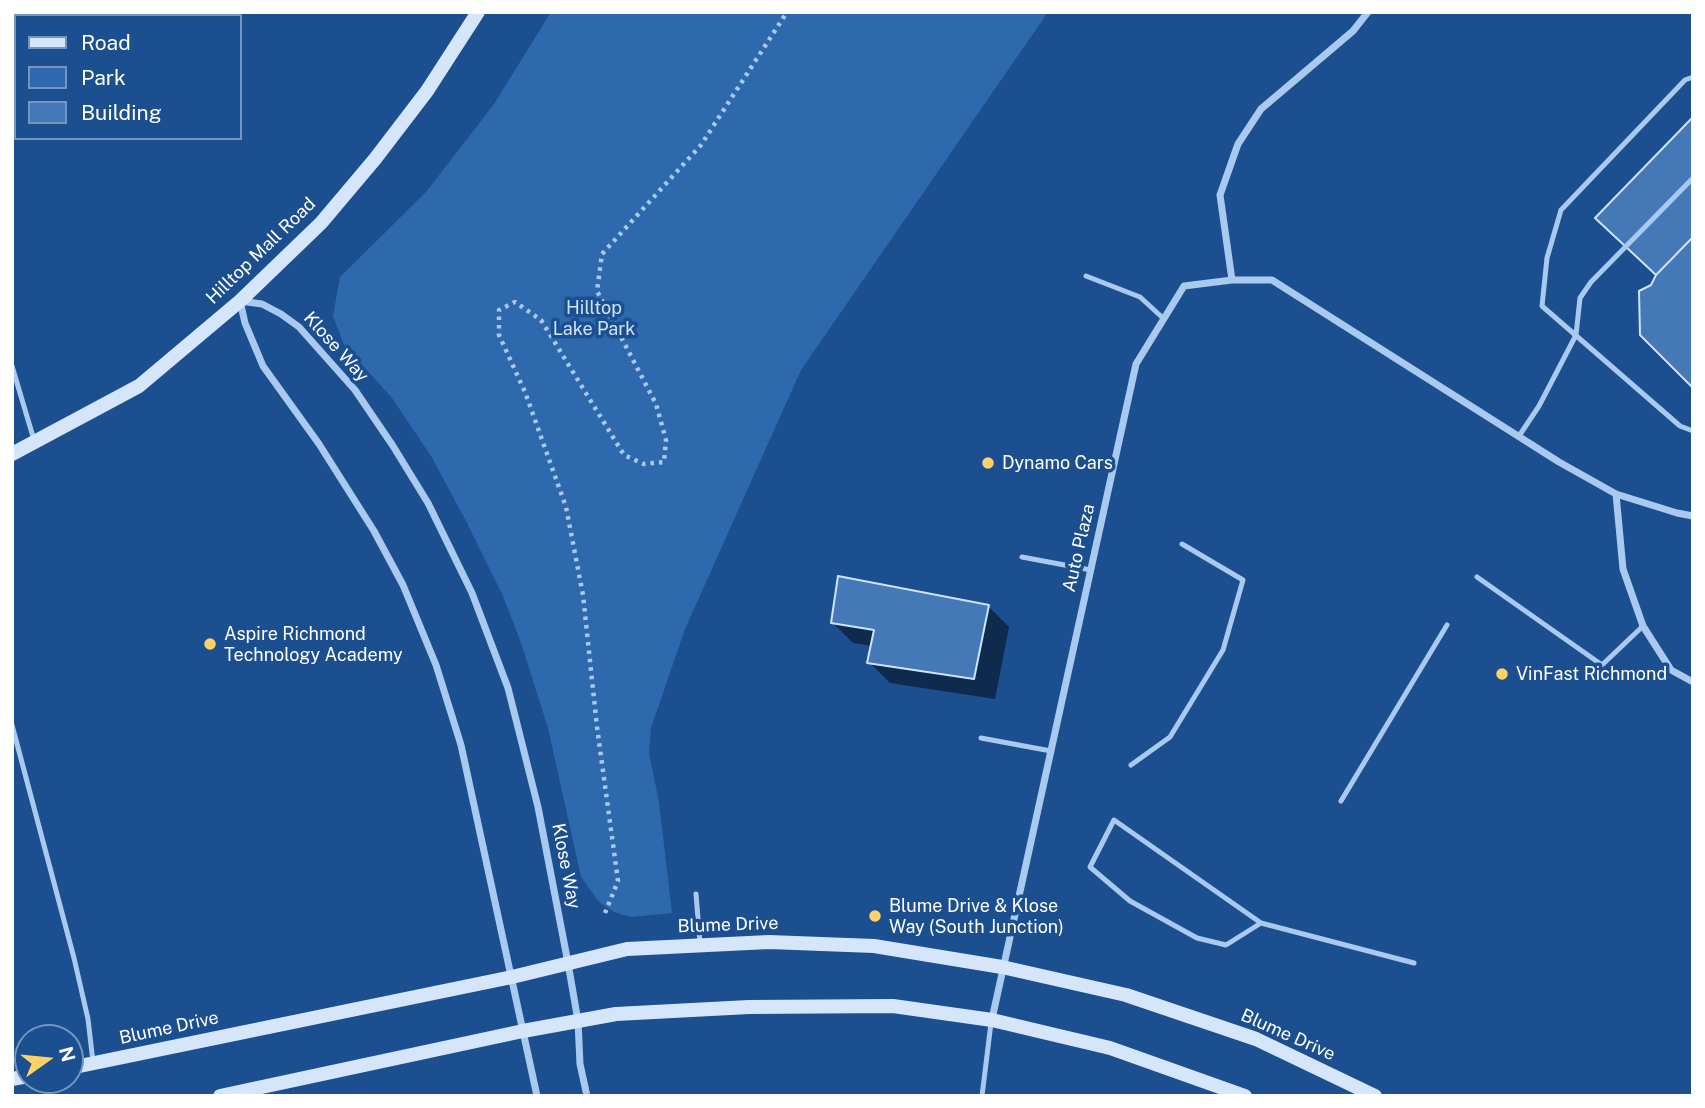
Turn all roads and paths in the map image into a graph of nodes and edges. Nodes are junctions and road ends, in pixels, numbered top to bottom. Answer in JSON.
{"nodes":[{"id":1,"x":478,"y":12,"type":"edge"},
{"id":2,"x":787,"y":12,"type":"edge"},
{"id":3,"x":1368,"y":12,"type":"edge"},
{"id":4,"x":1693,"y":77,"type":"edge"},
{"id":5,"x":1693,"y":177,"type":"edge"},
{"id":6,"x":1086,"y":276,"type":"dead end"},
{"id":7,"x":1232,"y":280,"type":"junction"},
{"id":8,"x":240,"y":301,"type":"junction"},
{"id":9,"x":1164,"y":319,"type":"junction"},
{"id":10,"x":1576,"y":335,"type":"junction"},
{"id":11,"x":12,"y":366,"type":"edge"},
{"id":12,"x":1693,"y":431,"type":"edge"},
{"id":13,"x":1519,"y":436,"type":"junction"},
{"id":14,"x":35,"y":443,"type":"junction"},
{"id":15,"x":12,"y":454,"type":"edge"},
{"id":16,"x":1616,"y":494,"type":"junction"},
{"id":17,"x":1693,"y":516,"type":"edge"},
{"id":18,"x":1182,"y":544,"type":"dead end"},
{"id":19,"x":1022,"y":557,"type":"dead end"},
{"id":20,"x":1091,"y":570,"type":"junction"},
{"id":21,"x":1478,"y":577,"type":"dead end"},
{"id":22,"x":1447,"y":625,"type":"dead end"},
{"id":23,"x":1643,"y":626,"type":"junction"},
{"id":24,"x":1693,"y":682,"type":"edge"},
{"id":25,"x":12,"y":725,"type":"edge"},
{"id":26,"x":981,"y":738,"type":"dead end"},
{"id":27,"x":1051,"y":751,"type":"junction"},
{"id":28,"x":1131,"y":765,"type":"dead end"},
{"id":29,"x":1341,"y":801,"type":"dead end"},
{"id":30,"x":696,"y":894,"type":"dead end"},
{"id":31,"x":605,"y":913,"type":"dead end"},
{"id":32,"x":1261,"y":923,"type":"junction"},
{"id":33,"x":700,"y":943,"type":"junction"},
{"id":34,"x":568,"y":962,"type":"junction"},
{"id":35,"x":1414,"y":963,"type":"dead end"},
{"id":36,"x":1002,"y":967,"type":"junction"},
{"id":37,"x":512,"y":977,"type":"junction"},
{"id":38,"x":992,"y":1020,"type":"junction"},
{"id":39,"x":578,"y":1021,"type":"junction"},
{"id":40,"x":523,"y":1031,"type":"junction"},
{"id":41,"x":93,"y":1063,"type":"junction"},
{"id":42,"x":84,"y":1065,"type":"edge"},
{"id":43,"x":220,"y":1096,"type":"edge"},
{"id":44,"x":537,"y":1096,"type":"edge"},
{"id":45,"x":587,"y":1096,"type":"edge"},
{"id":46,"x":982,"y":1096,"type":"edge"},
{"id":47,"x":1245,"y":1096,"type":"edge"},
{"id":48,"x":1375,"y":1096,"type":"edge"}],
"edges":[{"from":1,"to":8,"type":"street","name":"Hilltop Mall Road"},
{"from":2,"to":31,"type":"path"},
{"from":3,"to":7,"type":"street"},
{"from":4,"to":10,"type":"lane"},
{"from":5,"to":10,"type":"lane"},
{"from":6,"to":9,"type":"lane"},
{"from":7,"to":9,"type":"street","name":"Auto Plaza"},
{"from":7,"to":13,"type":"street","name":"Auto Plaza"},
{"from":8,"to":14,"type":"street","name":"Hilltop Mall Road"},
{"from":8,"to":34,"type":"street","name":"Klose Way"},
{"from":8,"to":37,"type":"street"},
{"from":9,"to":20,"type":"street","name":"Auto Plaza"},
{"from":10,"to":12,"type":"lane"},
{"from":10,"to":13,"type":"lane"},
{"from":11,"to":14,"type":"lane"},
{"from":13,"to":16,"type":"street","name":"Auto Plaza"},
{"from":14,"to":15,"type":"street","name":"Hilltop Mall Road"},
{"from":16,"to":17,"type":"street","name":"Auto Plaza"},
{"from":16,"to":23,"type":"street"},
{"from":18,"to":28,"type":"lane"},
{"from":19,"to":20,"type":"lane"},
{"from":20,"to":27,"type":"street","name":"Auto Plaza"},
{"from":21,"to":23,"type":"lane"},
{"from":22,"to":29,"type":"lane"},
{"from":23,"to":24,"type":"street"},
{"from":25,"to":41,"type":"lane"},
{"from":26,"to":27,"type":"lane"},
{"from":27,"to":36,"type":"street","name":"Auto Plaza"},
{"from":30,"to":33,"type":"lane"},
{"from":32,"to":32,"type":"lane"},
{"from":32,"to":35,"type":"lane"},
{"from":33,"to":34,"type":"street","name":"Blume Drive"},
{"from":33,"to":36,"type":"street","name":"Blume Drive"},
{"from":34,"to":37,"type":"street","name":"Blume Drive"},
{"from":34,"to":39,"type":"street","name":"Klose Way"},
{"from":36,"to":38,"type":"street","name":"Auto Plaza"},
{"from":36,"to":48,"type":"street","name":"Blume Drive"},
{"from":37,"to":40,"type":"street"},
{"from":37,"to":41,"type":"street","name":"Blume Drive"},
{"from":38,"to":39,"type":"street"},
{"from":38,"to":46,"type":"lane"},
{"from":38,"to":47,"type":"street"},
{"from":39,"to":40,"type":"street"},
{"from":39,"to":45,"type":"street","name":"Klose Way"},
{"from":40,"to":43,"type":"street"},
{"from":40,"to":44,"type":"street"},
{"from":41,"to":42,"type":"street","name":"Blume Drive"}]}
